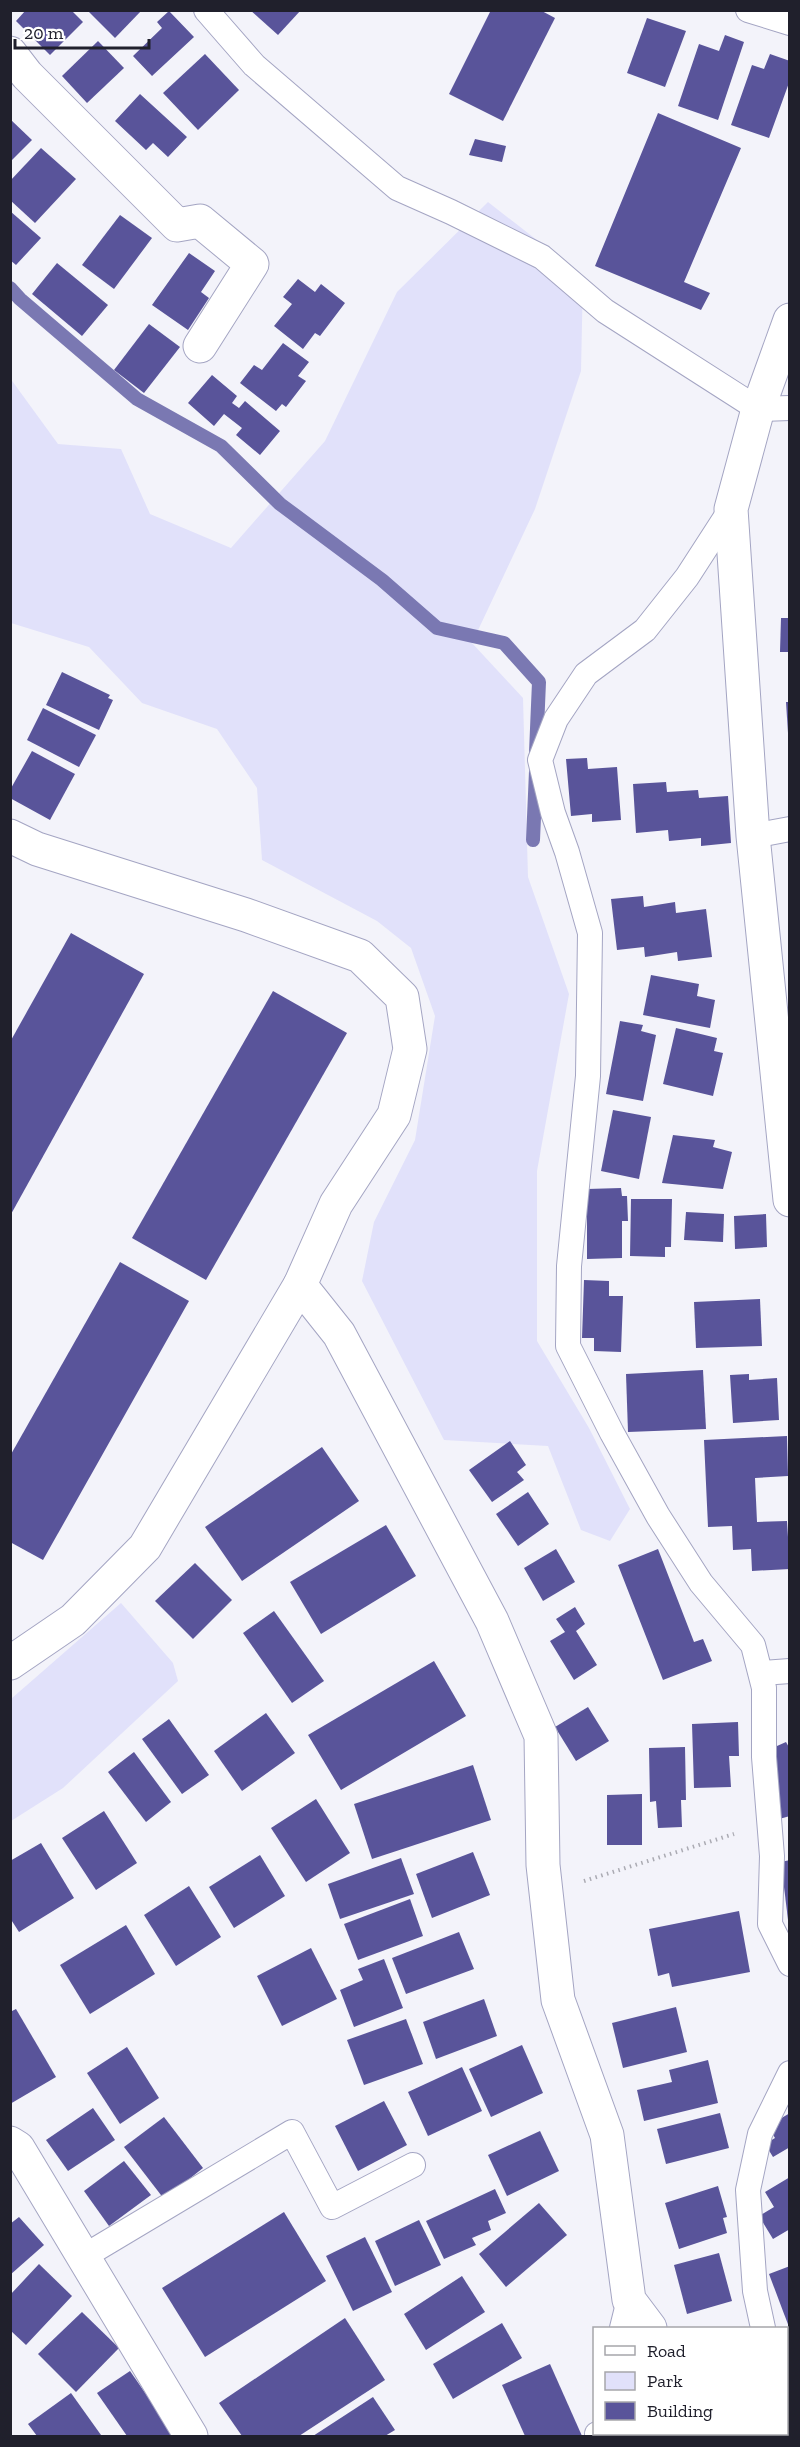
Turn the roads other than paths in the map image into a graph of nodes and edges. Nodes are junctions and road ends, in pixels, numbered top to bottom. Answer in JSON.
{"nodes":[{"id":1,"x":206,"y":10,"type":"edge"},
{"id":2,"x":748,"y":10,"type":"edge"},
{"id":3,"x":789,"y":23,"type":"edge"},
{"id":4,"x":10,"y":53,"type":"edge"},
{"id":5,"x":789,"y":320,"type":"edge"},
{"id":6,"x":200,"y":346,"type":"dead end"},
{"id":7,"x":774,"y":408,"type":"edge"},
{"id":8,"x":731,"y":509,"type":"junction"},
{"id":9,"x":789,"y":829,"type":"edge"},
{"id":10,"x":10,"y":836,"type":"edge"},
{"id":11,"x":753,"y":836,"type":"junction"},
{"id":12,"x":789,"y":1193,"type":"edge"},
{"id":13,"x":300,"y":1285,"type":"junction"},
{"id":14,"x":10,"y":1663,"type":"edge"},
{"id":15,"x":789,"y":1671,"type":"edge"},
{"id":16,"x":762,"y":1673,"type":"junction"},
{"id":17,"x":789,"y":1964,"type":"edge"},
{"id":18,"x":789,"y":2073,"type":"edge"},
{"id":19,"x":10,"y":2143,"type":"edge"},
{"id":20,"x":413,"y":2164,"type":"dead end"},
{"id":21,"x":84,"y":2257,"type":"junction"},
{"id":22,"x":626,"y":2314,"type":"edge"},
{"id":23,"x":648,"y":2327,"type":"edge"},
{"id":24,"x":763,"y":2327,"type":"edge"},
{"id":25,"x":191,"y":2436,"type":"edge"}],
"edges":[{"from":1,"to":7,"type":"lane"},
{"from":2,"to":3,"type":"lane"},
{"from":4,"to":6,"type":"street"},
{"from":5,"to":7,"type":"street"},
{"from":7,"to":8,"type":"street"},
{"from":8,"to":11,"type":"street"},
{"from":8,"to":16,"type":"lane"},
{"from":9,"to":11,"type":"lane"},
{"from":10,"to":13,"type":"street"},
{"from":11,"to":12,"type":"street"},
{"from":13,"to":14,"type":"street"},
{"from":13,"to":22,"type":"street"},
{"from":15,"to":16,"type":"lane"},
{"from":16,"to":17,"type":"lane"},
{"from":18,"to":24,"type":"lane"},
{"from":19,"to":21,"type":"street"},
{"from":20,"to":21,"type":"lane"},
{"from":21,"to":25,"type":"street"},
{"from":22,"to":23,"type":"street"}]}
